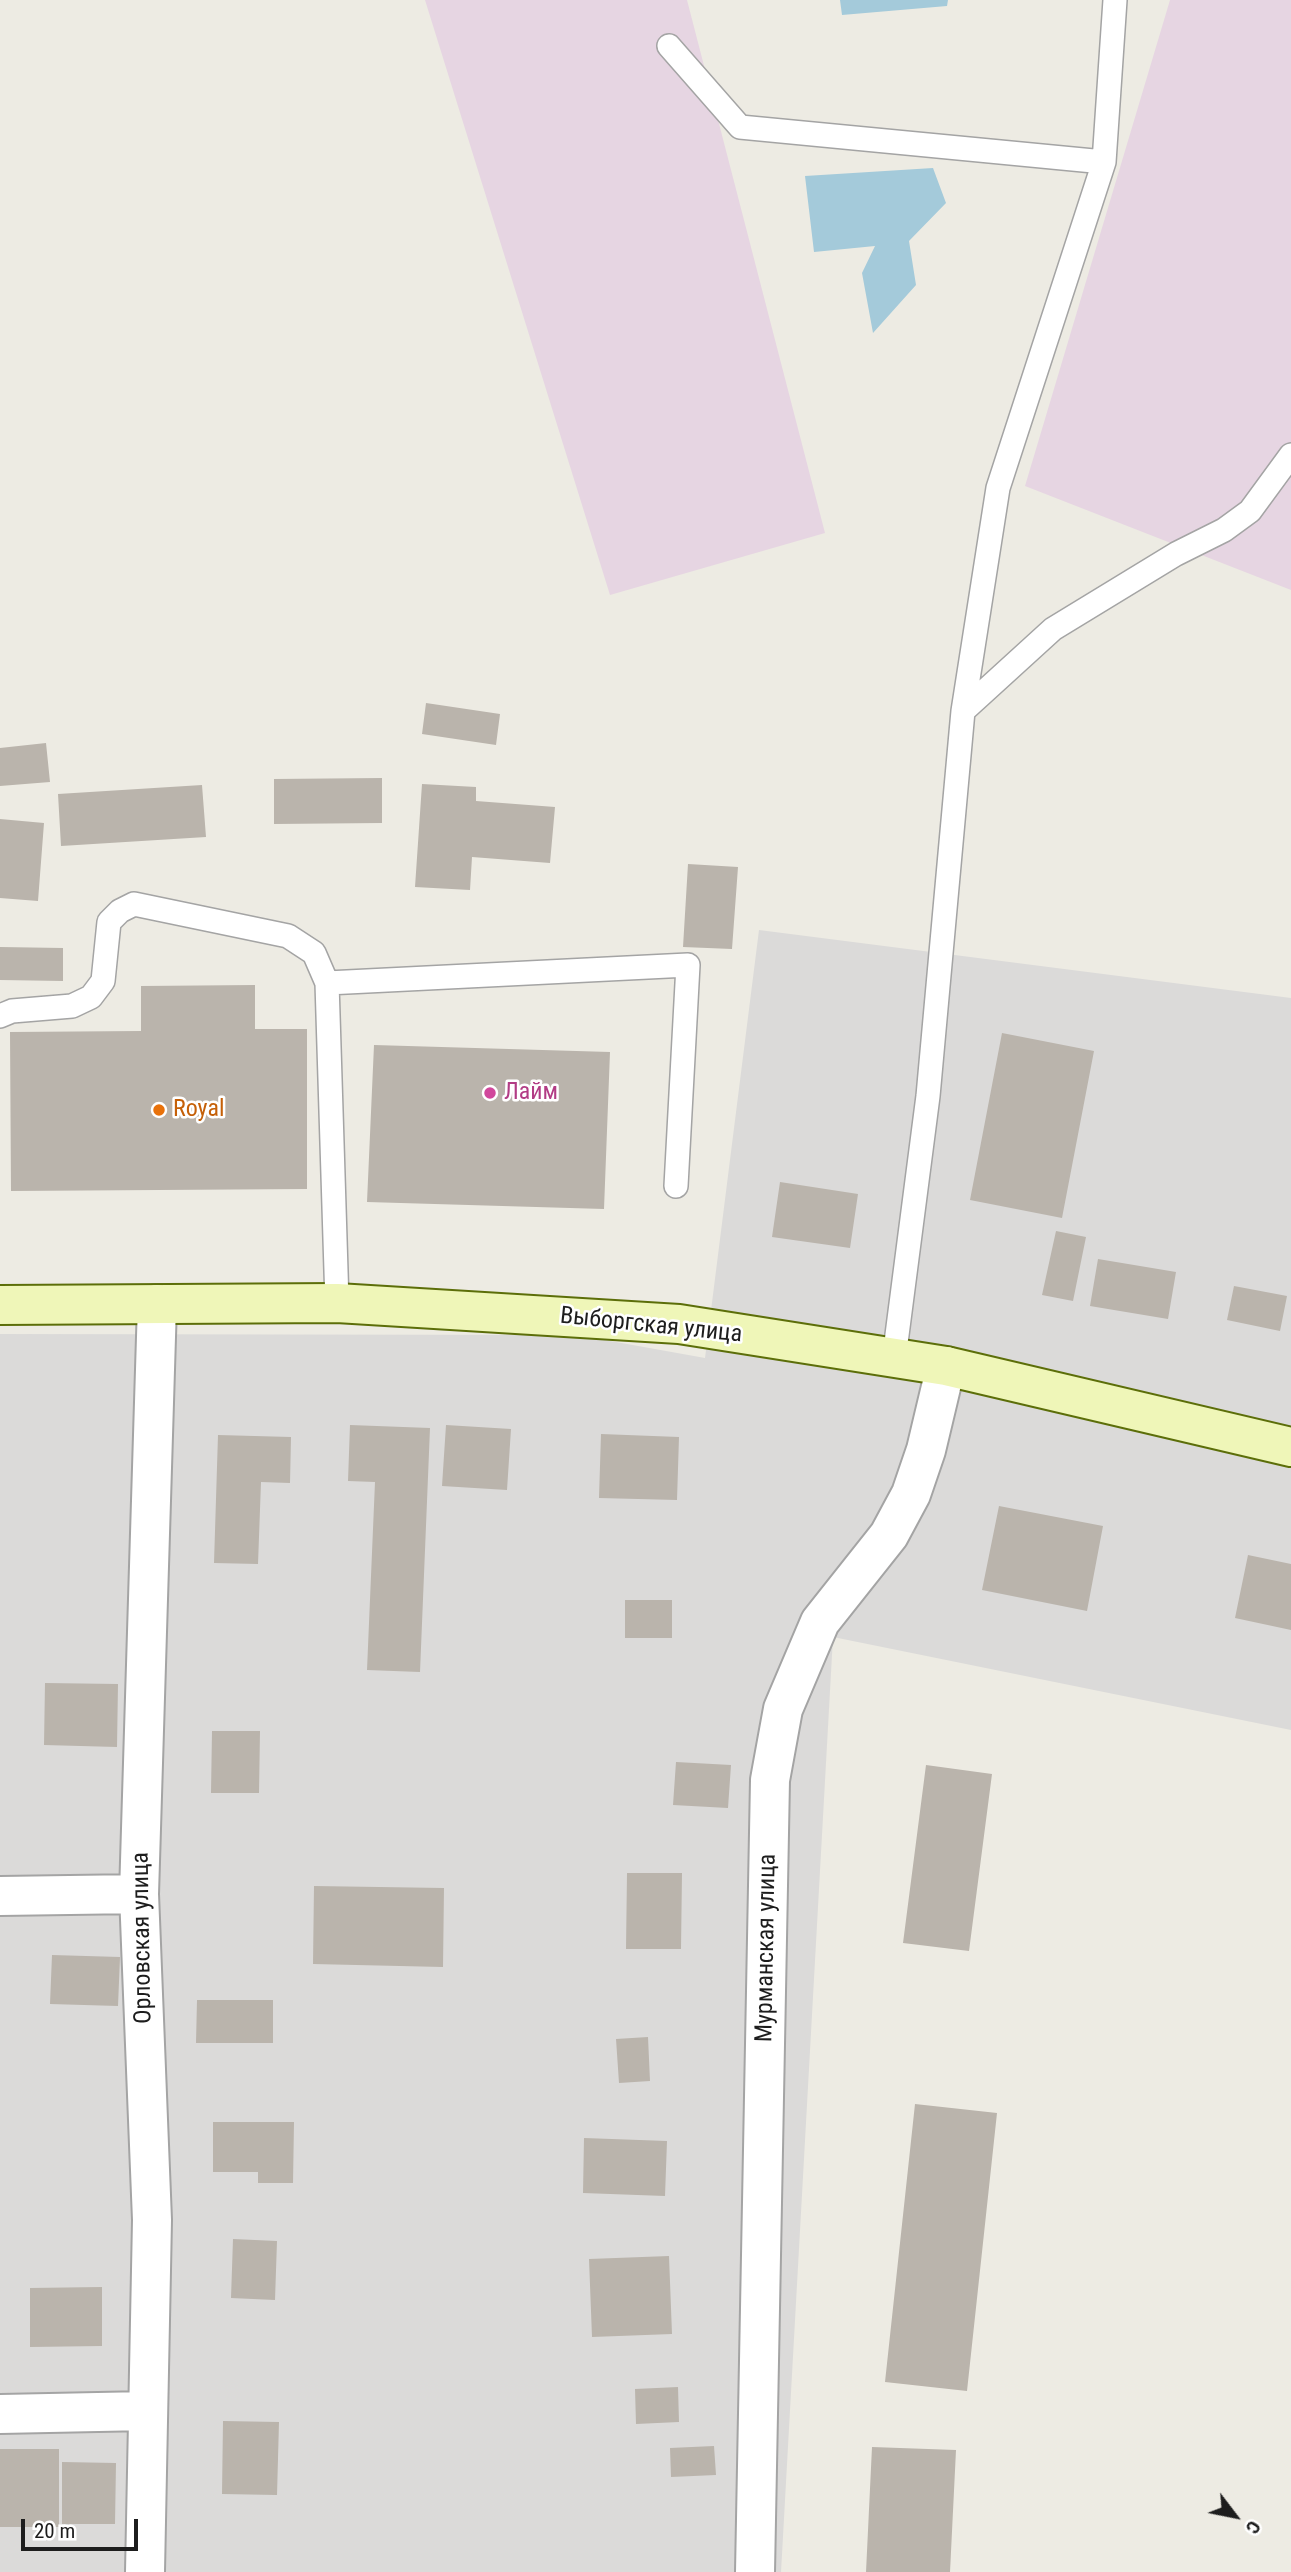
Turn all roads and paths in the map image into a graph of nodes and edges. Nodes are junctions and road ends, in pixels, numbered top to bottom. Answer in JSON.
{"nodes":[{"id":1,"x":1115,"y":0,"type":"edge"},
{"id":2,"x":669,"y":47,"type":"dead end"},
{"id":3,"x":1104,"y":162,"type":"junction"},
{"id":4,"x":1291,"y":455,"type":"edge"},
{"id":5,"x":963,"y":711,"type":"junction"},
{"id":6,"x":327,"y":983,"type":"junction"},
{"id":7,"x":0,"y":1016,"type":"edge"},
{"id":8,"x":676,"y":1186,"type":"dead end"},
{"id":9,"x":337,"y":1303,"type":"junction"},
{"id":10,"x":158,"y":1304,"type":"junction"},
{"id":11,"x":0,"y":1305,"type":"edge"},
{"id":12,"x":894,"y":1358,"type":"junction"},
{"id":13,"x":946,"y":1366,"type":"junction"},
{"id":14,"x":1291,"y":1447,"type":"edge"},
{"id":15,"x":139,"y":1894,"type":"junction"},
{"id":16,"x":0,"y":1896,"type":"edge"},
{"id":17,"x":147,"y":2411,"type":"junction"},
{"id":18,"x":0,"y":2414,"type":"edge"},
{"id":19,"x":145,"y":2572,"type":"edge"},
{"id":20,"x":755,"y":2572,"type":"edge"}],
"edges":[{"from":1,"to":3,"type":"lane"},
{"from":2,"to":3,"type":"lane"},
{"from":3,"to":5,"type":"lane"},
{"from":4,"to":5,"type":"lane"},
{"from":5,"to":12,"type":"lane"},
{"from":6,"to":7,"type":"lane"},
{"from":6,"to":8,"type":"lane"},
{"from":6,"to":9,"type":"lane"},
{"from":9,"to":10,"type":"street","name":"Выборгская улица"},
{"from":9,"to":12,"type":"street","name":"Выборгская улица"},
{"from":10,"to":11,"type":"street","name":"Выборгская улица"},
{"from":10,"to":15,"type":"street","name":"Орловская улица"},
{"from":12,"to":13,"type":"street","name":"Выборгская улица"},
{"from":13,"to":14,"type":"street","name":"Выборгская улица"},
{"from":13,"to":20,"type":"street","name":"Мурманская улица"},
{"from":15,"to":16,"type":"street"},
{"from":15,"to":17,"type":"street","name":"Орловская улица"},
{"from":17,"to":18,"type":"street"},
{"from":17,"to":19,"type":"street","name":"Орловская улица"}]}
